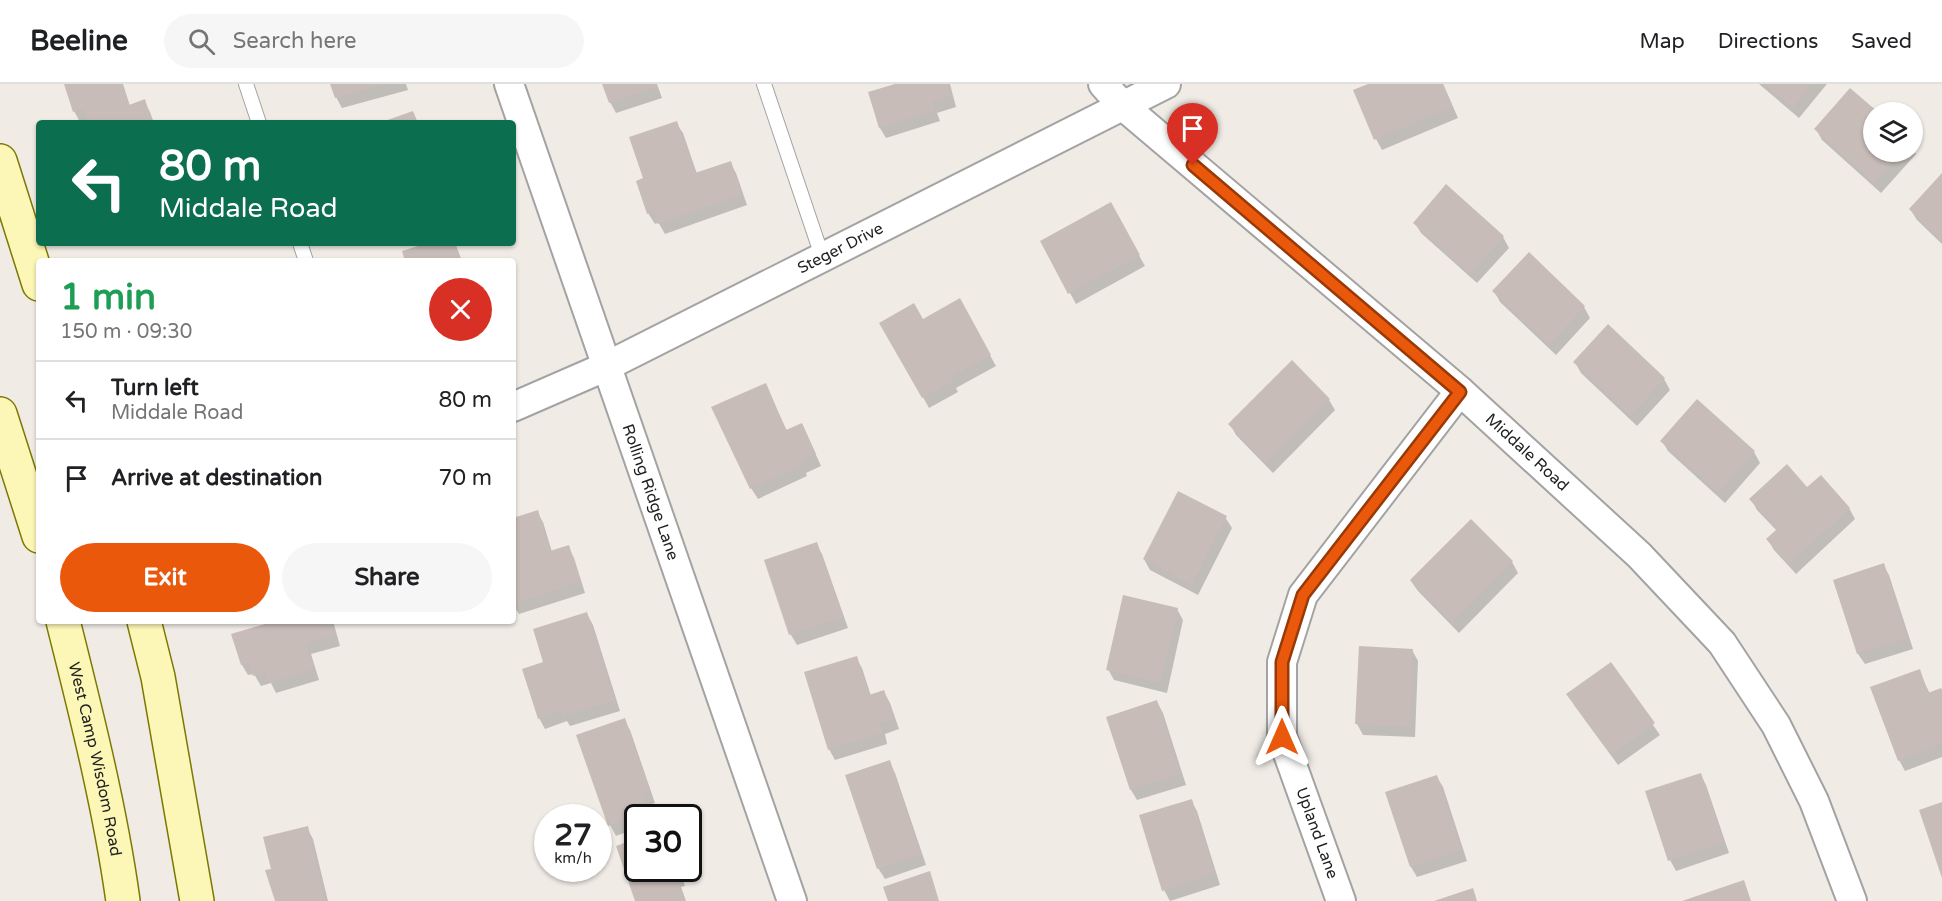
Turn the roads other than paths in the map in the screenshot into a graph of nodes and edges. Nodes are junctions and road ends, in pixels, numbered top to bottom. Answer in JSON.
{"nodes":[{"id":1,"x":246,"y":84,"type":"edge"},
{"id":2,"x":509,"y":84,"type":"edge"},
{"id":3,"x":764,"y":84,"type":"edge"},
{"id":4,"x":1103,"y":84,"type":"edge"},
{"id":5,"x":1166,"y":84,"type":"edge"},
{"id":6,"x":1122,"y":105,"type":"junction"},
{"id":7,"x":258,"y":120,"type":"edge"},
{"id":8,"x":2,"y":172,"type":"edge"},
{"id":9,"x":822,"y":256,"type":"junction"},
{"id":10,"x":36,"y":275,"type":"edge"},
{"id":11,"x":605,"y":367,"type":"junction"},
{"id":12,"x":1460,"y":392,"type":"junction"},
{"id":13,"x":516,"y":406,"type":"edge"},
{"id":14,"x":0,"y":414,"type":"edge"},
{"id":15,"x":36,"y":527,"type":"edge"},
{"id":16,"x":64,"y":624,"type":"edge"},
{"id":17,"x":145,"y":624,"type":"edge"},
{"id":18,"x":123,"y":901,"type":"edge"},
{"id":19,"x":197,"y":901,"type":"edge"},
{"id":20,"x":792,"y":901,"type":"edge"},
{"id":21,"x":1341,"y":901,"type":"edge"},
{"id":22,"x":1852,"y":901,"type":"edge"}],
"edges":[{"from":1,"to":7,"type":"lane"},
{"from":2,"to":11,"type":"street","name":"Rolling Ridge Lane"},
{"from":3,"to":9,"type":"lane"},
{"from":4,"to":6,"type":"street","name":"Middale Road"},
{"from":5,"to":6,"type":"street","name":"Steger Drive"},
{"from":6,"to":9,"type":"street","name":"Steger Drive"},
{"from":6,"to":12,"type":"street","name":"Middale Road"},
{"from":8,"to":10,"type":"main road"},
{"from":9,"to":11,"type":"street","name":"Steger Drive"},
{"from":11,"to":13,"type":"street","name":"Steger Drive"},
{"from":11,"to":20,"type":"street","name":"Rolling Ridge Lane"},
{"from":12,"to":21,"type":"street","name":"Upland Lane"},
{"from":12,"to":22,"type":"street","name":"Middale Road"},
{"from":14,"to":15,"type":"main road"},
{"from":16,"to":18,"type":"main road","name":"West Camp Wisdom Road"},
{"from":17,"to":19,"type":"main road"}]}
